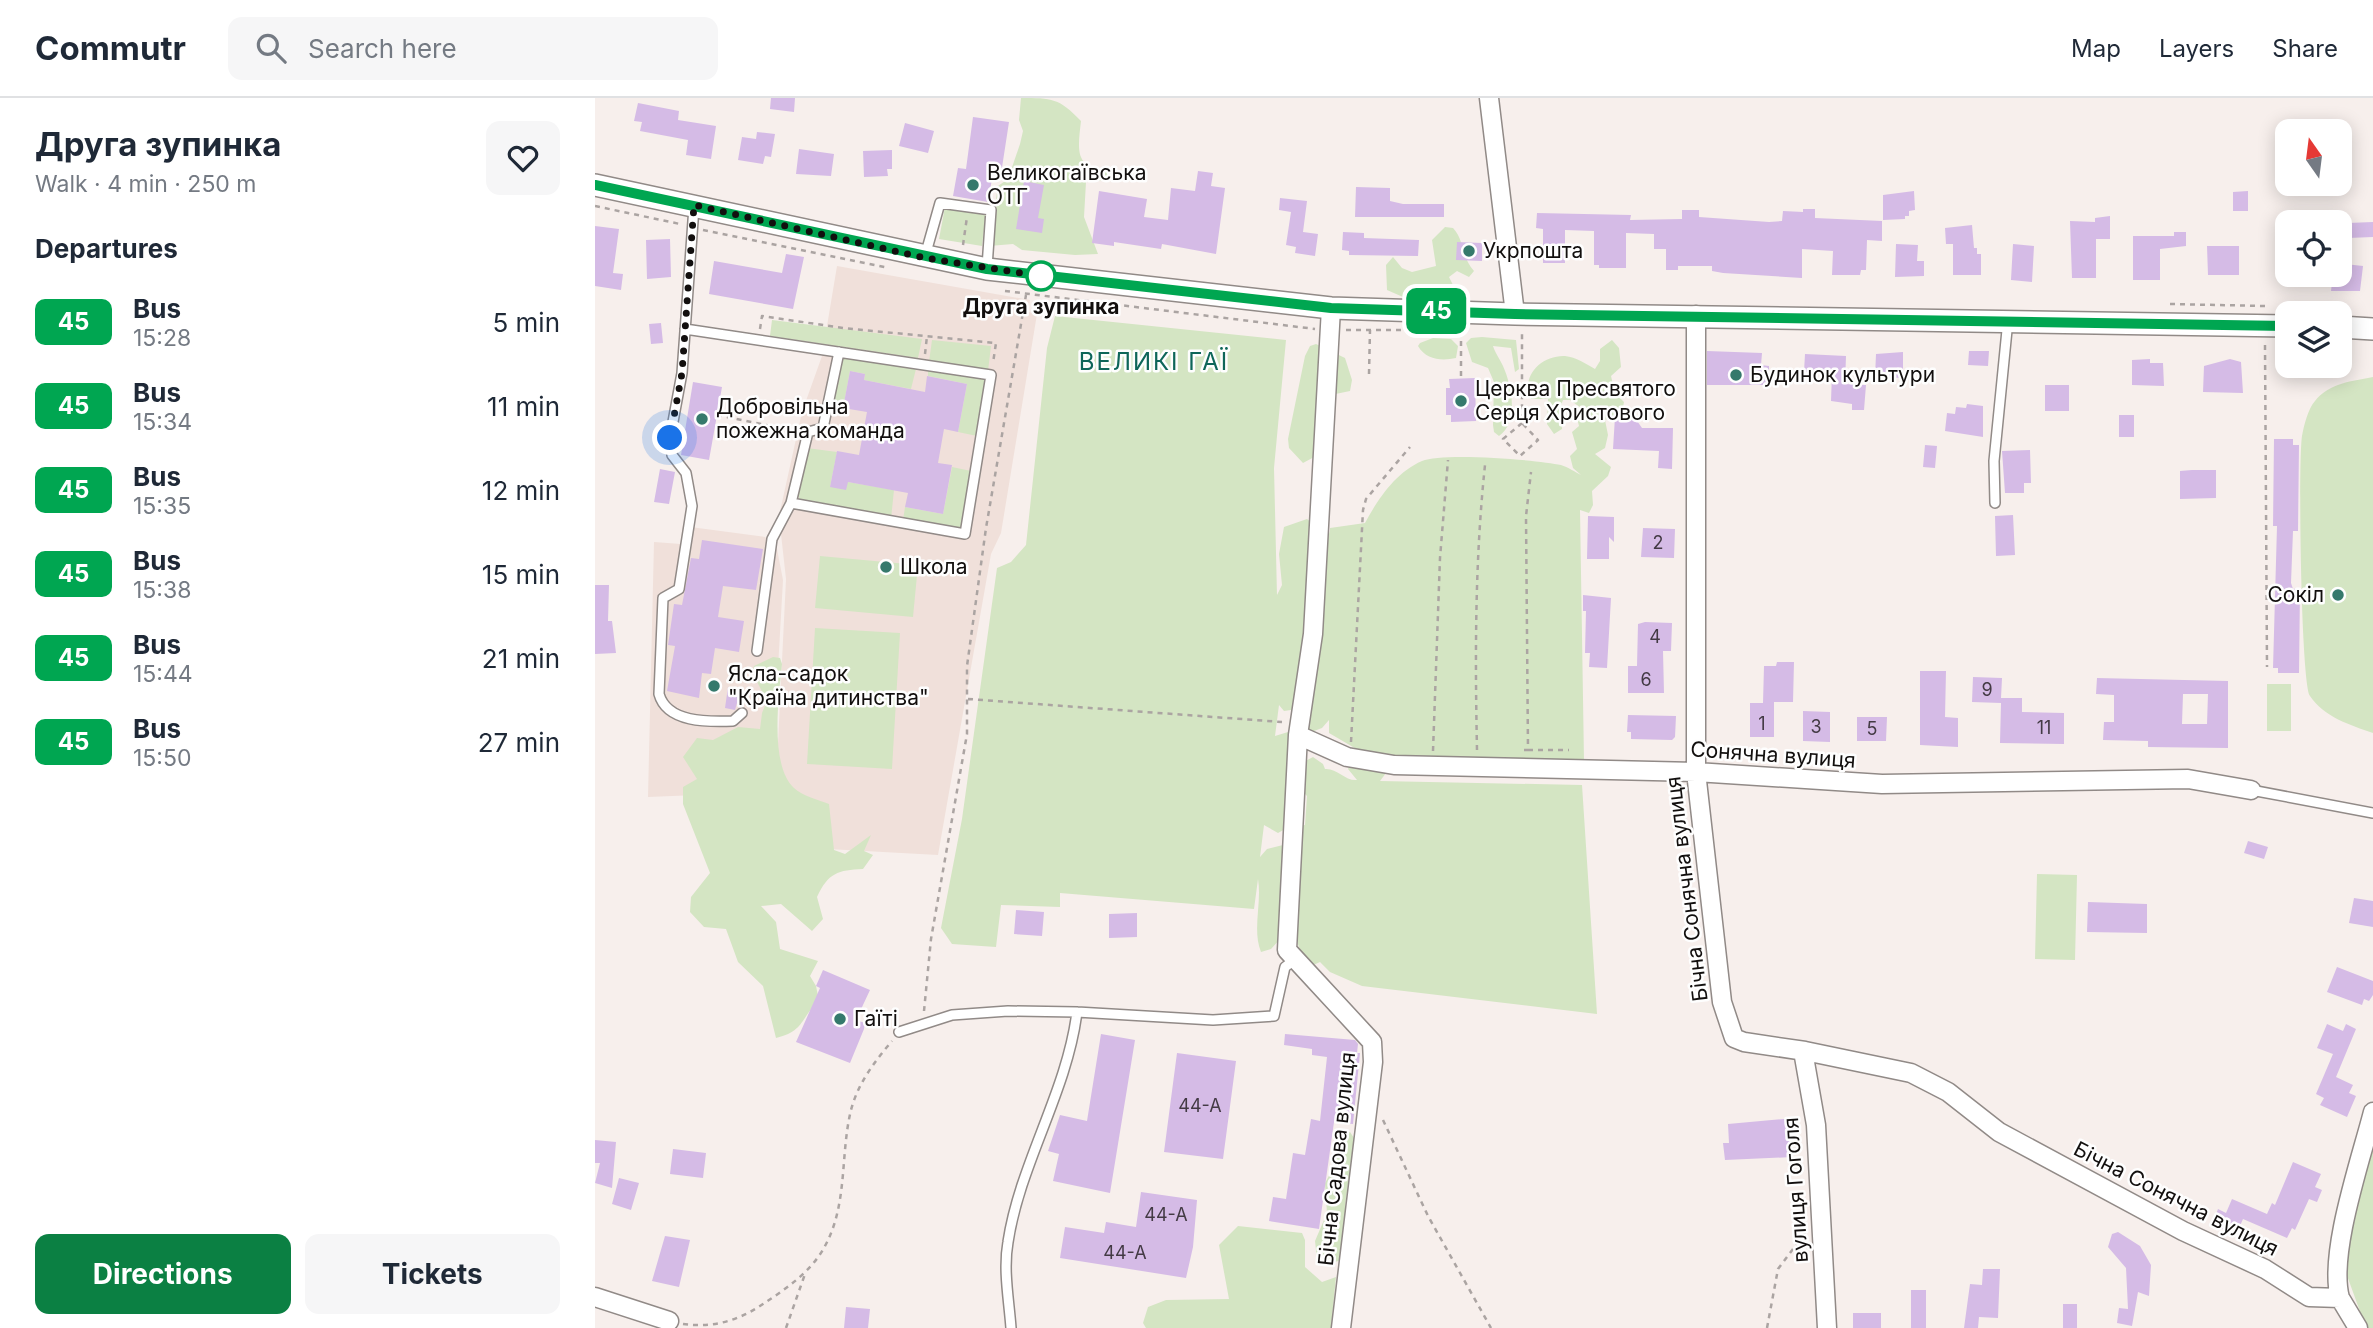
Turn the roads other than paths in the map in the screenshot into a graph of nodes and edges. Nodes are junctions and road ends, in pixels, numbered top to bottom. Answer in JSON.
{"nodes":[{"id":1,"x":1489,"y":98,"type":"edge"},
{"id":2,"x":595,"y":185,"type":"edge"},
{"id":3,"x":694,"y":205,"type":"junction"},
{"id":4,"x":927,"y":250,"type":"junction"},
{"id":5,"x":987,"y":269,"type":"junction"},
{"id":6,"x":1331,"y":308,"type":"junction"},
{"id":7,"x":1696,"y":314,"type":"junction"},
{"id":8,"x":2275,"y":316,"type":"edge"},
{"id":9,"x":2008,"y":320,"type":"junction"},
{"id":10,"x":1518,"y":322,"type":"junction"},
{"id":11,"x":2352,"y":323,"type":"edge"},
{"id":12,"x":685,"y":329,"type":"junction"},
{"id":13,"x":2373,"y":329,"type":"edge"},
{"id":14,"x":839,"y":352,"type":"junction"},
{"id":15,"x":791,"y":503,"type":"junction"},
{"id":16,"x":1995,"y":503,"type":"dead end"},
{"id":17,"x":757,"y":651,"type":"dead end"},
{"id":18,"x":742,"y":713,"type":"dead end"},
{"id":19,"x":1299,"y":729,"type":"junction"},
{"id":20,"x":1696,"y":772,"type":"junction"},
{"id":21,"x":2251,"y":790,"type":"joint"},
{"id":22,"x":2373,"y":813,"type":"edge"},
{"id":23,"x":1296,"y":959,"type":"junction"},
{"id":24,"x":1077,"y":1012,"type":"junction"},
{"id":25,"x":899,"y":1032,"type":"road end"},
{"id":26,"x":1803,"y":1051,"type":"junction"},
{"id":27,"x":2373,"y":1112,"type":"edge"},
{"id":28,"x":595,"y":1297,"type":"edge"},
{"id":29,"x":2340,"y":1298,"type":"junction"},
{"id":30,"x":669,"y":1321,"type":"road end"},
{"id":31,"x":1011,"y":1328,"type":"edge"},
{"id":32,"x":1341,"y":1328,"type":"edge"},
{"id":33,"x":1827,"y":1328,"type":"edge"},
{"id":34,"x":2358,"y":1328,"type":"edge"}],
"edges":[{"from":1,"to":10,"type":"street"},
{"from":2,"to":3,"type":"street"},
{"from":3,"to":4,"type":"street"},
{"from":3,"to":12,"type":"lane"},
{"from":4,"to":5,"type":"street"},
{"from":4,"to":5,"type":"lane"},
{"from":5,"to":6,"type":"street"},
{"from":6,"to":10,"type":"street"},
{"from":6,"to":19,"type":"street","name":"Бічна Садова вулиця"},
{"from":7,"to":9,"type":"street"},
{"from":7,"to":10,"type":"street"},
{"from":7,"to":20,"type":"street","name":"Бічна Сонячна вулиця"},
{"from":8,"to":9,"type":"street"},
{"from":9,"to":16,"type":"lane"},
{"from":11,"to":13,"type":"street"},
{"from":12,"to":14,"type":"lane"},
{"from":12,"to":18,"type":"lane"},
{"from":14,"to":15,"type":"lane"},
{"from":14,"to":15,"type":"lane"},
{"from":15,"to":17,"type":"lane"},
{"from":19,"to":20,"type":"street","name":"Сонячна вулиця"},
{"from":19,"to":23,"type":"street","name":"Бічна Садова вулиця"},
{"from":20,"to":21,"type":"street","name":"Сонячна вулиця"},
{"from":20,"to":26,"type":"street","name":"Бічна Сонячна вулиця"},
{"from":21,"to":22,"type":"lane"},
{"from":23,"to":24,"type":"lane"},
{"from":23,"to":32,"type":"street","name":"Бічна Садова вулиця"},
{"from":24,"to":25,"type":"lane"},
{"from":24,"to":31,"type":"lane"},
{"from":26,"to":29,"type":"street","name":"Бічна Сонячна вулиця"},
{"from":26,"to":33,"type":"street","name":"вулиця Гоголя"},
{"from":27,"to":29,"type":"street"},
{"from":28,"to":30,"type":"street"},
{"from":29,"to":34,"type":"street"}]}
